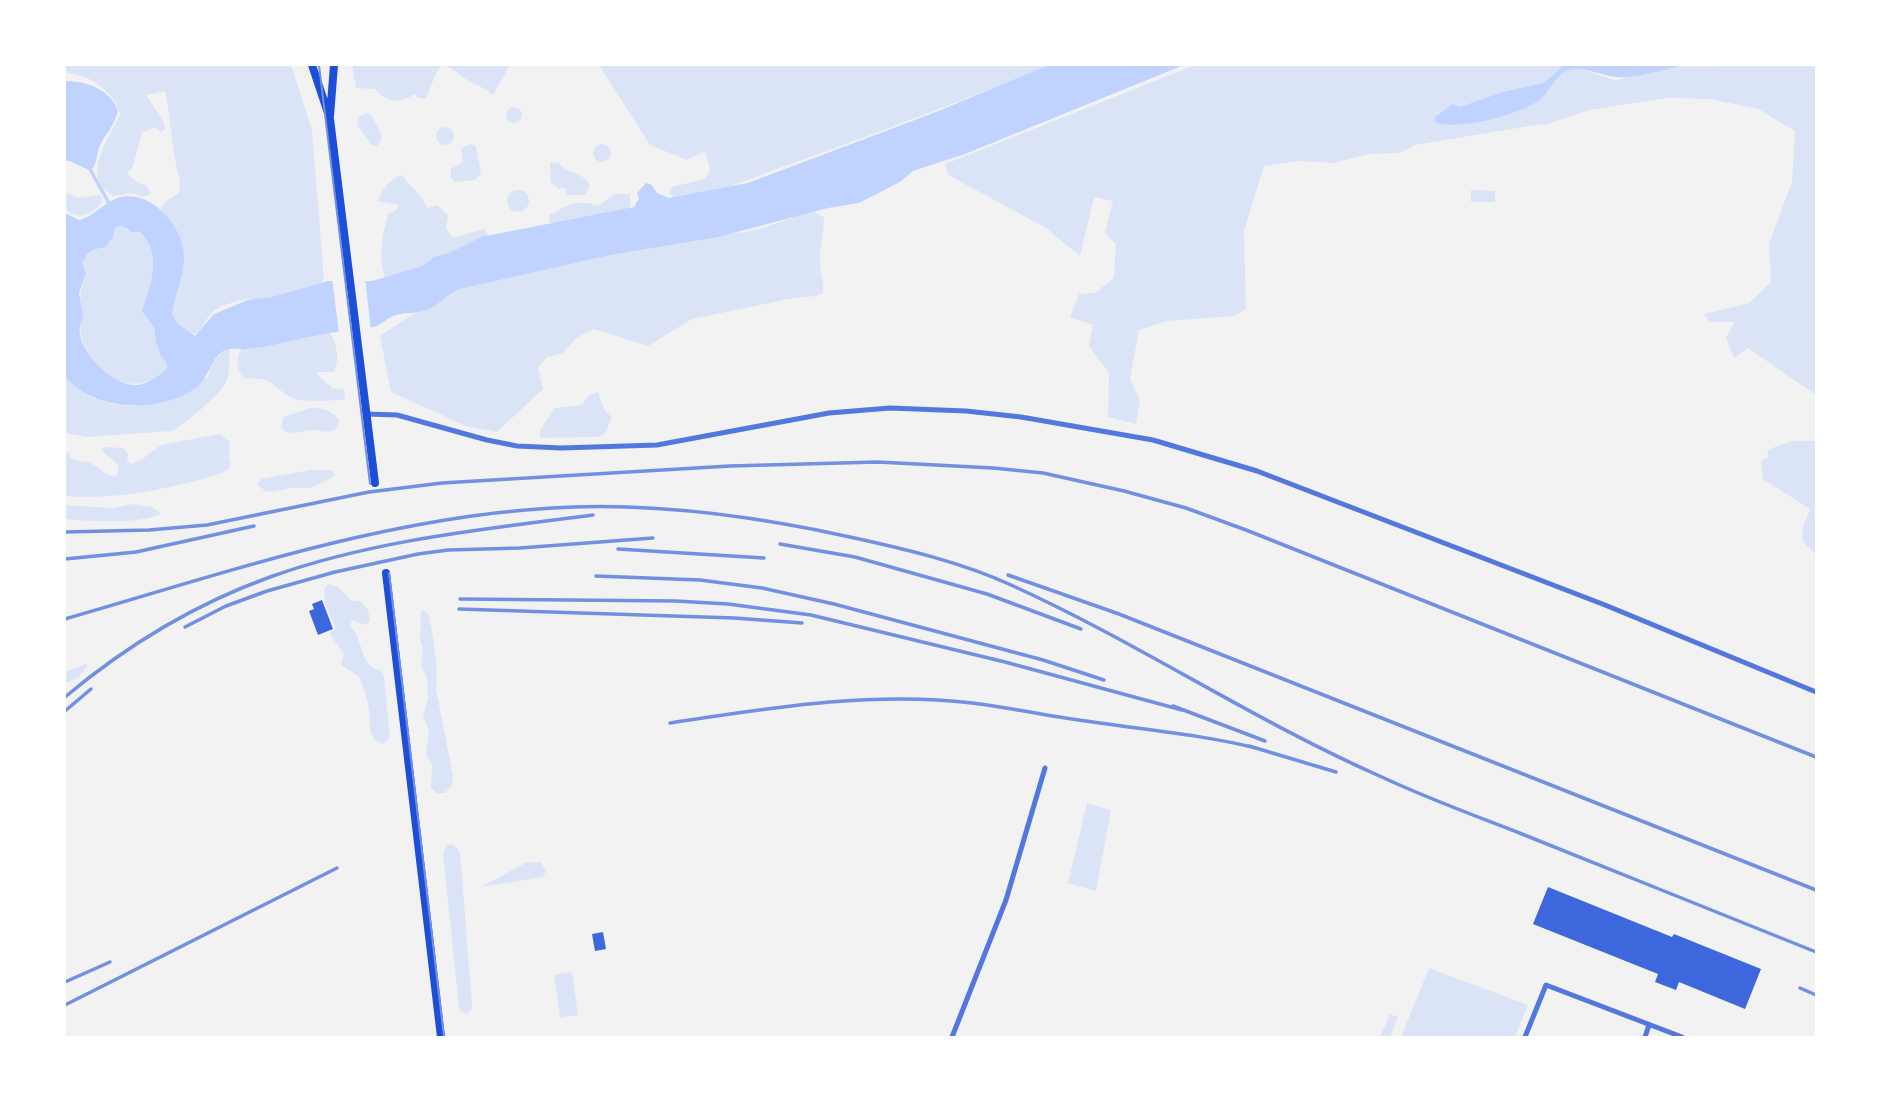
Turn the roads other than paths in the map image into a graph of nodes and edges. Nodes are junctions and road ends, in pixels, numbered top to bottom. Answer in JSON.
{"nodes":[{"id":1,"x":312,"y":65,"type":"edge"},
{"id":2,"x":334,"y":65,"type":"edge"},
{"id":3,"x":330,"y":119,"type":"junction"},
{"id":4,"x":367,"y":414,"type":"junction"},
{"id":5,"x":375,"y":483,"type":"dead end"},
{"id":6,"x":386,"y":573,"type":"dead end"},
{"id":7,"x":1816,"y":692,"type":"edge"},
{"id":8,"x":1045,"y":768,"type":"dead end"},
{"id":9,"x":1649,"y":1025,"type":"junction"},
{"id":10,"x":441,"y":1037,"type":"edge"},
{"id":11,"x":952,"y":1037,"type":"edge"},
{"id":12,"x":1525,"y":1037,"type":"edge"},
{"id":13,"x":1645,"y":1037,"type":"edge"},
{"id":14,"x":1682,"y":1037,"type":"edge"}],
"edges":[{"from":1,"to":3,"type":"main road"},
{"from":2,"to":3,"type":"main road"},
{"from":3,"to":4,"type":"main road"},
{"from":4,"to":5,"type":"main road"},
{"from":4,"to":7,"type":"street"},
{"from":6,"to":10,"type":"main road"},
{"from":8,"to":11,"type":"street"},
{"from":9,"to":12,"type":"street"},
{"from":9,"to":13,"type":"street"},
{"from":9,"to":14,"type":"street"}]}
